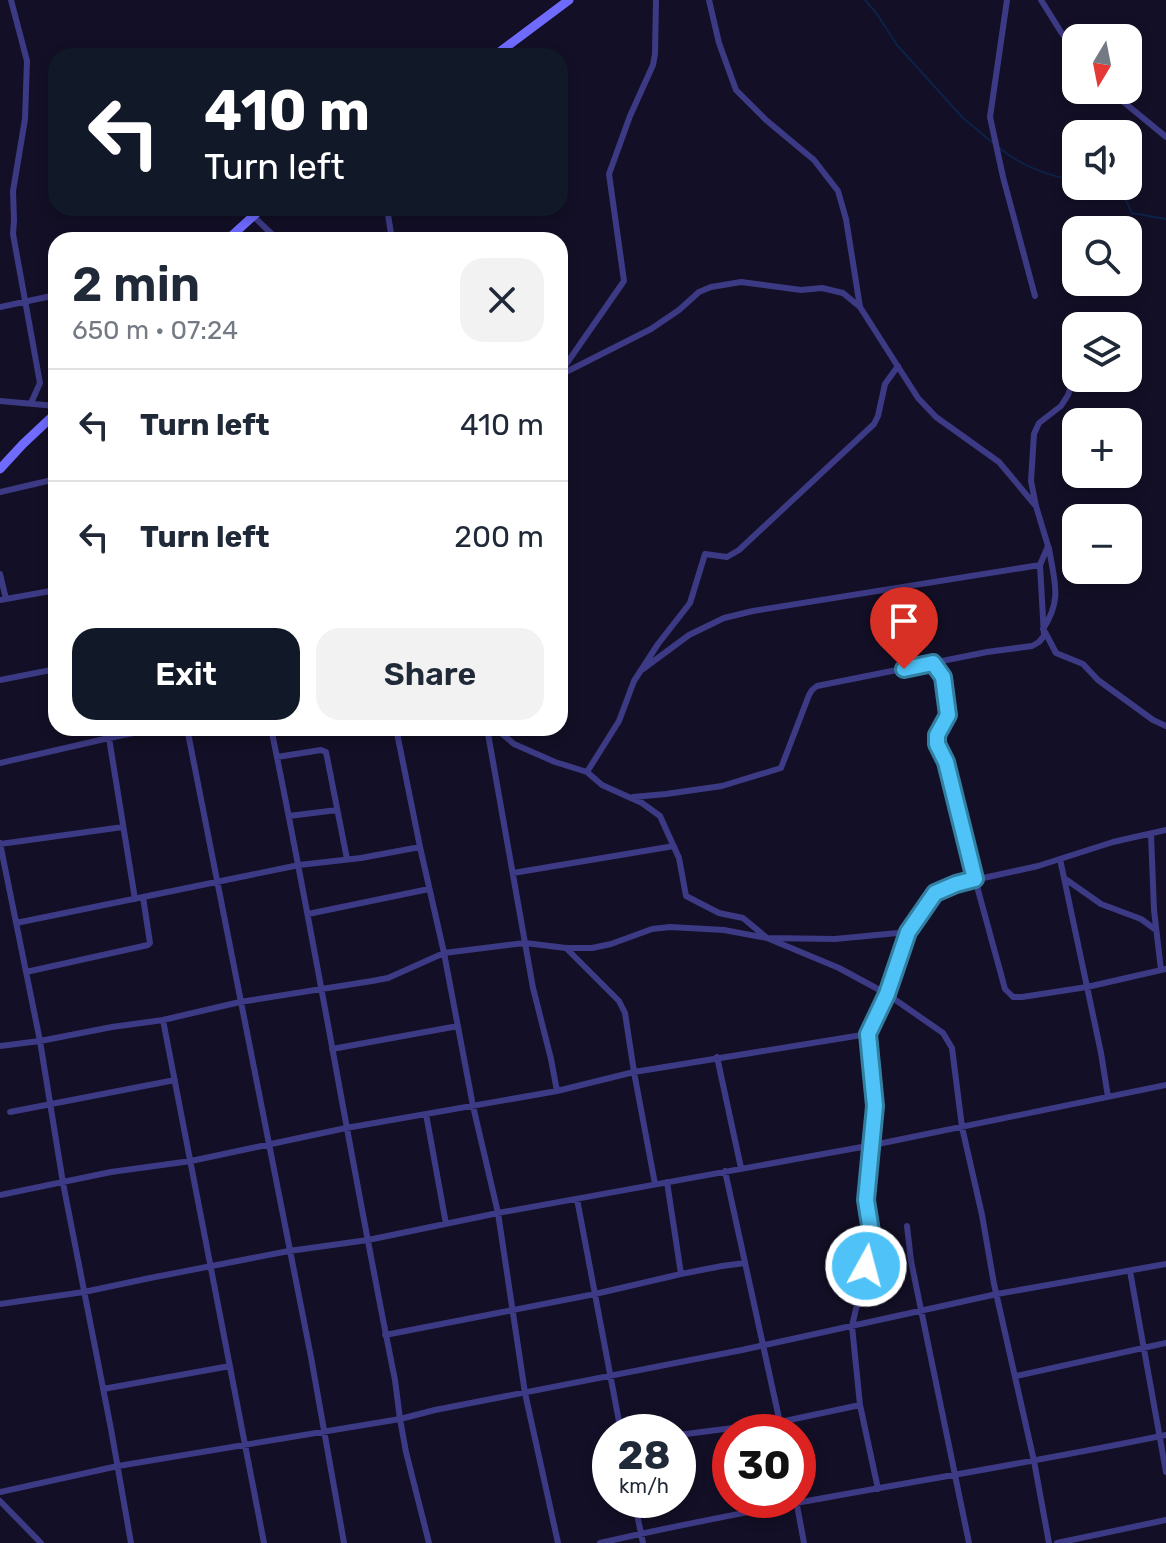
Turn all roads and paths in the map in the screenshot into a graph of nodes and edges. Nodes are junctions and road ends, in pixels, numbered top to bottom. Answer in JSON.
{"nodes":[{"id":1,"x":11,"y":0,"type":"edge"},
{"id":2,"x":569,"y":0,"type":"edge"},
{"id":3,"x":656,"y":0,"type":"edge"},
{"id":4,"x":709,"y":0,"type":"edge"},
{"id":5,"x":1007,"y":0,"type":"edge"},
{"id":6,"x":1041,"y":0,"type":"edge"},
{"id":7,"x":1062,"y":33,"type":"edge"},
{"id":8,"x":505,"y":48,"type":"edge"},
{"id":9,"x":1126,"y":104,"type":"edge"},
{"id":10,"x":1166,"y":137,"type":"edge"},
{"id":11,"x":253,"y":216,"type":"joint"},
{"id":12,"x":236,"y":232,"type":"edge"},
{"id":13,"x":270,"y":232,"type":"edge"},
{"id":14,"x":1035,"y":296,"type":"dead end"},
{"id":15,"x":48,"y":297,"type":"edge"},
{"id":16,"x":24,"y":302,"type":"junction"},
{"id":17,"x":0,"y":307,"type":"edge"},
{"id":18,"x":860,"y":307,"type":"junction"},
{"id":19,"x":568,"y":362,"type":"edge"},
{"id":20,"x":898,"y":366,"type":"junction"},
{"id":21,"x":568,"y":370,"type":"edge"},
{"id":22,"x":1069,"y":392,"type":"edge"},
{"id":23,"x":0,"y":401,"type":"edge"},
{"id":24,"x":31,"y":403,"type":"junction"},
{"id":25,"x":48,"y":405,"type":"edge"},
{"id":26,"x":48,"y":421,"type":"edge"},
{"id":27,"x":0,"y":469,"type":"edge"},
{"id":28,"x":48,"y":481,"type":"edge"},
{"id":29,"x":0,"y":492,"type":"edge"},
{"id":30,"x":1036,"y":506,"type":"junction"},
{"id":31,"x":1048,"y":546,"type":"junction"},
{"id":32,"x":1040,"y":565,"type":"junction"},
{"id":33,"x":0,"y":574,"type":"edge"},
{"id":34,"x":48,"y":592,"type":"edge"},
{"id":35,"x":3,"y":600,"type":"edge"},
{"id":36,"x":1043,"y":629,"type":"junction"},
{"id":37,"x":933,"y":663,"type":"junction"},
{"id":38,"x":641,"y":670,"type":"junction"},
{"id":39,"x":48,"y":671,"type":"edge"},
{"id":40,"x":0,"y":680,"type":"edge"},
{"id":41,"x":1166,"y":726,"type":"edge"},
{"id":42,"x":119,"y":736,"type":"edge"},
{"id":43,"x":189,"y":736,"type":"edge"},
{"id":44,"x":273,"y":736,"type":"edge"},
{"id":45,"x":398,"y":736,"type":"edge"},
{"id":46,"x":488,"y":736,"type":"edge"},
{"id":47,"x":504,"y":736,"type":"edge"},
{"id":48,"x":109,"y":738,"type":"junction"},
{"id":49,"x":277,"y":757,"type":"junction"},
{"id":50,"x":0,"y":763,"type":"edge"},
{"id":51,"x":587,"y":772,"type":"junction"},
{"id":52,"x":629,"y":797,"type":"junction"},
{"id":53,"x":337,"y":810,"type":"junction"},
{"id":54,"x":289,"y":816,"type":"junction"},
{"id":55,"x":123,"y":827,"type":"junction"},
{"id":56,"x":1166,"y":830,"type":"edge"},
{"id":57,"x":1151,"y":834,"type":"junction"},
{"id":58,"x":0,"y":844,"type":"edge"},
{"id":59,"x":674,"y":846,"type":"junction"},
{"id":60,"x":420,"y":847,"type":"junction"},
{"id":61,"x":347,"y":859,"type":"junction"},
{"id":62,"x":1060,"y":859,"type":"junction"},
{"id":63,"x":299,"y":865,"type":"junction"},
{"id":64,"x":513,"y":873,"type":"junction"},
{"id":65,"x":1064,"y":878,"type":"junction"},
{"id":66,"x":975,"y":879,"type":"junction"},
{"id":67,"x":217,"y":882,"type":"junction"},
{"id":68,"x":429,"y":889,"type":"junction"},
{"id":69,"x":139,"y":898,"type":"junction"},
{"id":70,"x":308,"y":914,"type":"junction"},
{"id":71,"x":16,"y":923,"type":"junction"},
{"id":72,"x":1156,"y":930,"type":"junction"},
{"id":73,"x":908,"y":932,"type":"junction"},
{"id":74,"x":767,"y":938,"type":"junction"},
{"id":75,"x":525,"y":943,"type":"junction"},
{"id":76,"x":566,"y":948,"type":"junction"},
{"id":77,"x":444,"y":953,"type":"junction"},
{"id":78,"x":1164,"y":970,"type":"edge"},
{"id":79,"x":26,"y":972,"type":"junction"},
{"id":80,"x":1087,"y":987,"type":"junction"},
{"id":81,"x":321,"y":988,"type":"junction"},
{"id":82,"x":887,"y":994,"type":"junction"},
{"id":83,"x":240,"y":1002,"type":"junction"},
{"id":84,"x":163,"y":1020,"type":"junction"},
{"id":85,"x":458,"y":1026,"type":"junction"},
{"id":86,"x":868,"y":1034,"type":"junction"},
{"id":87,"x":40,"y":1041,"type":"junction"},
{"id":88,"x":0,"y":1046,"type":"edge"},
{"id":89,"x":332,"y":1049,"type":"junction"},
{"id":90,"x":717,"y":1057,"type":"junction"},
{"id":91,"x":634,"y":1072,"type":"junction"},
{"id":92,"x":175,"y":1080,"type":"junction"},
{"id":93,"x":1166,"y":1085,"type":"edge"},
{"id":94,"x":557,"y":1091,"type":"junction"},
{"id":95,"x":1108,"y":1097,"type":"junction"},
{"id":96,"x":50,"y":1105,"type":"junction"},
{"id":97,"x":473,"y":1106,"type":"junction"},
{"id":98,"x":10,"y":1112,"type":"dead end"},
{"id":99,"x":426,"y":1114,"type":"junction"},
{"id":100,"x":962,"y":1127,"type":"junction"},
{"id":101,"x":346,"y":1128,"type":"junction"},
{"id":102,"x":269,"y":1144,"type":"junction"},
{"id":103,"x":873,"y":1145,"type":"junction"},
{"id":104,"x":191,"y":1161,"type":"junction"},
{"id":105,"x":741,"y":1168,"type":"junction"},
{"id":106,"x":725,"y":1171,"type":"junction"},
{"id":107,"x":667,"y":1182,"type":"junction"},
{"id":108,"x":63,"y":1183,"type":"junction"},
{"id":109,"x":655,"y":1184,"type":"junction"},
{"id":110,"x":0,"y":1195,"type":"edge"},
{"id":111,"x":577,"y":1199,"type":"junction"},
{"id":112,"x":498,"y":1213,"type":"junction"},
{"id":113,"x":446,"y":1224,"type":"junction"},
{"id":114,"x":907,"y":1226,"type":"dead end"},
{"id":115,"x":368,"y":1240,"type":"junction"},
{"id":116,"x":289,"y":1251,"type":"junction"},
{"id":117,"x":745,"y":1263,"type":"junction"},
{"id":118,"x":1166,"y":1264,"type":"edge"},
{"id":119,"x":211,"y":1266,"type":"junction"},
{"id":120,"x":1130,"y":1271,"type":"junction"},
{"id":121,"x":681,"y":1274,"type":"junction"},
{"id":122,"x":84,"y":1292,"type":"junction"},
{"id":123,"x":595,"y":1294,"type":"junction"},
{"id":124,"x":997,"y":1294,"type":"junction"},
{"id":125,"x":0,"y":1304,"type":"edge"},
{"id":126,"x":511,"y":1310,"type":"junction"},
{"id":127,"x":921,"y":1311,"type":"junction"},
{"id":128,"x":852,"y":1326,"type":"junction"},
{"id":129,"x":385,"y":1335,"type":"junction"},
{"id":130,"x":1166,"y":1343,"type":"edge"},
{"id":131,"x":763,"y":1345,"type":"junction"},
{"id":132,"x":1144,"y":1348,"type":"junction"},
{"id":133,"x":230,"y":1366,"type":"junction"},
{"id":134,"x":1016,"y":1376,"type":"junction"},
{"id":135,"x":611,"y":1377,"type":"junction"},
{"id":136,"x":103,"y":1389,"type":"junction"},
{"id":137,"x":525,"y":1393,"type":"junction"},
{"id":138,"x":860,"y":1405,"type":"junction"},
{"id":139,"x":618,"y":1414,"type":"edge"},
{"id":140,"x":778,"y":1414,"type":"edge"},
{"id":141,"x":816,"y":1414,"type":"edge"},
{"id":142,"x":400,"y":1419,"type":"junction"},
{"id":143,"x":324,"y":1430,"type":"junction"},
{"id":144,"x":1163,"y":1436,"type":"edge"},
{"id":145,"x":245,"y":1445,"type":"junction"},
{"id":146,"x":1034,"y":1461,"type":"junction"},
{"id":147,"x":118,"y":1466,"type":"junction"},
{"id":148,"x":1166,"y":1472,"type":"edge"},
{"id":149,"x":956,"y":1475,"type":"junction"},
{"id":150,"x":878,"y":1489,"type":"junction"},
{"id":151,"x":0,"y":1492,"type":"edge"},
{"id":152,"x":816,"y":1498,"type":"edge"},
{"id":153,"x":0,"y":1501,"type":"edge"},
{"id":154,"x":638,"y":1518,"type":"edge"},
{"id":155,"x":714,"y":1518,"type":"edge"},
{"id":156,"x":799,"y":1518,"type":"edge"},
{"id":157,"x":1166,"y":1520,"type":"edge"},
{"id":158,"x":641,"y":1533,"type":"junction"},
{"id":159,"x":41,"y":1543,"type":"edge"},
{"id":160,"x":131,"y":1543,"type":"edge"},
{"id":161,"x":264,"y":1543,"type":"edge"},
{"id":162,"x":344,"y":1543,"type":"edge"},
{"id":163,"x":429,"y":1543,"type":"edge"},
{"id":164,"x":558,"y":1543,"type":"edge"},
{"id":165,"x":600,"y":1543,"type":"edge"},
{"id":166,"x":643,"y":1543,"type":"edge"},
{"id":167,"x":804,"y":1543,"type":"edge"},
{"id":168,"x":969,"y":1543,"type":"edge"},
{"id":169,"x":1049,"y":1543,"type":"edge"},
{"id":170,"x":1057,"y":1543,"type":"edge"}],
"edges":[{"from":1,"to":16,"type":"street"},
{"from":2,"to":8,"type":"street"},
{"from":3,"to":19,"type":"street"},
{"from":4,"to":18,"type":"street"},
{"from":5,"to":14,"type":"street"},
{"from":6,"to":7,"type":"street"},
{"from":9,"to":10,"type":"street"},
{"from":11,"to":12,"type":"street"},
{"from":11,"to":13,"type":"street"},
{"from":15,"to":16,"type":"street"},
{"from":16,"to":17,"type":"street"},
{"from":16,"to":24,"type":"street"},
{"from":18,"to":20,"type":"street"},
{"from":18,"to":21,"type":"street"},
{"from":20,"to":30,"type":"street"},
{"from":20,"to":38,"type":"street"},
{"from":22,"to":30,"type":"street"},
{"from":23,"to":24,"type":"street"},
{"from":24,"to":25,"type":"street"},
{"from":26,"to":27,"type":"street"},
{"from":28,"to":29,"type":"street"},
{"from":30,"to":31,"type":"street"},
{"from":31,"to":32,"type":"street"},
{"from":31,"to":36,"type":"street"},
{"from":32,"to":36,"type":"street"},
{"from":32,"to":38,"type":"street"},
{"from":33,"to":35,"type":"street"},
{"from":34,"to":35,"type":"street"},
{"from":36,"to":37,"type":"street"},
{"from":36,"to":41,"type":"street"},
{"from":37,"to":52,"type":"street"},
{"from":37,"to":66,"type":"street"},
{"from":38,"to":51,"type":"street"},
{"from":39,"to":40,"type":"street"},
{"from":42,"to":48,"type":"street"},
{"from":43,"to":67,"type":"street"},
{"from":44,"to":49,"type":"street"},
{"from":45,"to":60,"type":"street"},
{"from":46,"to":64,"type":"street"},
{"from":47,"to":51,"type":"street"},
{"from":48,"to":50,"type":"street"},
{"from":48,"to":55,"type":"street"},
{"from":49,"to":53,"type":"street"},
{"from":49,"to":54,"type":"street"},
{"from":51,"to":52,"type":"street"},
{"from":52,"to":59,"type":"street"},
{"from":53,"to":54,"type":"street"},
{"from":53,"to":61,"type":"street"},
{"from":54,"to":63,"type":"street"},
{"from":55,"to":58,"type":"street"},
{"from":55,"to":69,"type":"street"},
{"from":56,"to":57,"type":"street"},
{"from":57,"to":62,"type":"street"},
{"from":57,"to":72,"type":"street"},
{"from":58,"to":71,"type":"street"},
{"from":59,"to":64,"type":"street"},
{"from":59,"to":74,"type":"street"},
{"from":60,"to":61,"type":"street"},
{"from":60,"to":68,"type":"street"},
{"from":61,"to":63,"type":"street"},
{"from":62,"to":65,"type":"street"},
{"from":62,"to":66,"type":"street"},
{"from":63,"to":67,"type":"street"},
{"from":63,"to":70,"type":"street"},
{"from":64,"to":75,"type":"street"},
{"from":65,"to":72,"type":"street"},
{"from":65,"to":80,"type":"street"},
{"from":66,"to":73,"type":"street"},
{"from":66,"to":80,"type":"street"},
{"from":67,"to":69,"type":"street"},
{"from":67,"to":83,"type":"street"},
{"from":68,"to":70,"type":"street"},
{"from":68,"to":77,"type":"street"},
{"from":69,"to":71,"type":"street"},
{"from":69,"to":79,"type":"street"},
{"from":70,"to":81,"type":"street"},
{"from":71,"to":79,"type":"street"},
{"from":72,"to":78,"type":"street"},
{"from":73,"to":74,"type":"street"},
{"from":73,"to":82,"type":"street"},
{"from":74,"to":76,"type":"street"},
{"from":74,"to":82,"type":"street"},
{"from":75,"to":76,"type":"street"},
{"from":75,"to":77,"type":"street"},
{"from":75,"to":94,"type":"street"},
{"from":76,"to":91,"type":"street"},
{"from":77,"to":81,"type":"street"},
{"from":77,"to":85,"type":"street"},
{"from":78,"to":80,"type":"street"},
{"from":79,"to":87,"type":"street"},
{"from":80,"to":95,"type":"street"},
{"from":81,"to":83,"type":"street"},
{"from":81,"to":89,"type":"street"},
{"from":82,"to":86,"type":"street"},
{"from":82,"to":100,"type":"street"},
{"from":83,"to":84,"type":"street"},
{"from":83,"to":102,"type":"street"},
{"from":84,"to":87,"type":"street"},
{"from":84,"to":92,"type":"street"},
{"from":85,"to":89,"type":"street"},
{"from":85,"to":97,"type":"street"},
{"from":86,"to":90,"type":"street"},
{"from":86,"to":103,"type":"street"},
{"from":87,"to":88,"type":"street"},
{"from":87,"to":96,"type":"street"},
{"from":89,"to":101,"type":"street"},
{"from":90,"to":91,"type":"street"},
{"from":90,"to":105,"type":"street"},
{"from":91,"to":94,"type":"street"},
{"from":91,"to":109,"type":"street"},
{"from":92,"to":96,"type":"street"},
{"from":92,"to":104,"type":"street"},
{"from":93,"to":95,"type":"street"},
{"from":94,"to":97,"type":"street"},
{"from":95,"to":100,"type":"street"},
{"from":96,"to":98,"type":"street"},
{"from":96,"to":108,"type":"street"},
{"from":97,"to":99,"type":"street"},
{"from":97,"to":112,"type":"street"},
{"from":99,"to":101,"type":"street"},
{"from":99,"to":113,"type":"street"},
{"from":100,"to":103,"type":"street"},
{"from":100,"to":124,"type":"street"},
{"from":101,"to":102,"type":"street"},
{"from":101,"to":115,"type":"street"},
{"from":102,"to":104,"type":"street"},
{"from":102,"to":116,"type":"street"},
{"from":103,"to":105,"type":"street"},
{"from":103,"to":128,"type":"street"},
{"from":104,"to":108,"type":"street"},
{"from":104,"to":119,"type":"street"},
{"from":105,"to":106,"type":"street"},
{"from":106,"to":107,"type":"street"},
{"from":106,"to":117,"type":"street"},
{"from":107,"to":109,"type":"street"},
{"from":107,"to":121,"type":"street"},
{"from":108,"to":110,"type":"street"},
{"from":108,"to":122,"type":"street"},
{"from":109,"to":111,"type":"street"},
{"from":111,"to":112,"type":"street"},
{"from":111,"to":123,"type":"street"},
{"from":112,"to":113,"type":"street"},
{"from":112,"to":126,"type":"street"},
{"from":113,"to":115,"type":"street"},
{"from":114,"to":127,"type":"street"},
{"from":115,"to":116,"type":"street"},
{"from":115,"to":129,"type":"street"},
{"from":116,"to":119,"type":"street"},
{"from":116,"to":143,"type":"street"},
{"from":117,"to":121,"type":"street"},
{"from":117,"to":131,"type":"street"},
{"from":118,"to":120,"type":"street"},
{"from":119,"to":122,"type":"street"},
{"from":119,"to":133,"type":"street"},
{"from":120,"to":124,"type":"street"},
{"from":120,"to":132,"type":"street"},
{"from":121,"to":123,"type":"street"},
{"from":122,"to":125,"type":"street"},
{"from":122,"to":136,"type":"street"},
{"from":123,"to":126,"type":"street"},
{"from":123,"to":135,"type":"street"},
{"from":124,"to":127,"type":"street"},
{"from":124,"to":134,"type":"street"},
{"from":126,"to":129,"type":"street"},
{"from":126,"to":137,"type":"street"},
{"from":127,"to":128,"type":"street"},
{"from":127,"to":149,"type":"street"},
{"from":128,"to":131,"type":"street"},
{"from":128,"to":138,"type":"street"},
{"from":129,"to":142,"type":"street"},
{"from":130,"to":132,"type":"street"},
{"from":131,"to":135,"type":"street"},
{"from":131,"to":140,"type":"street"},
{"from":132,"to":134,"type":"street"},
{"from":132,"to":144,"type":"street"},
{"from":133,"to":136,"type":"street"},
{"from":133,"to":145,"type":"street"},
{"from":134,"to":146,"type":"street"},
{"from":135,"to":137,"type":"street"},
{"from":135,"to":139,"type":"street"},
{"from":136,"to":147,"type":"street"},
{"from":137,"to":142,"type":"street"},
{"from":137,"to":164,"type":"street"},
{"from":138,"to":141,"type":"street"},
{"from":138,"to":150,"type":"street"},
{"from":142,"to":143,"type":"street"},
{"from":142,"to":163,"type":"street"},
{"from":143,"to":145,"type":"street"},
{"from":143,"to":162,"type":"street"},
{"from":144,"to":146,"type":"street"},
{"from":144,"to":148,"type":"street"},
{"from":145,"to":147,"type":"street"},
{"from":145,"to":161,"type":"street"},
{"from":146,"to":149,"type":"street"},
{"from":146,"to":169,"type":"street"},
{"from":147,"to":151,"type":"street"},
{"from":147,"to":160,"type":"street"},
{"from":149,"to":150,"type":"street"},
{"from":149,"to":168,"type":"street"},
{"from":150,"to":152,"type":"street"},
{"from":153,"to":159,"type":"street"},
{"from":154,"to":158,"type":"street"},
{"from":155,"to":158,"type":"street"},
{"from":156,"to":167,"type":"street"},
{"from":157,"to":170,"type":"street"},
{"from":158,"to":165,"type":"street"},
{"from":158,"to":166,"type":"street"}]}
